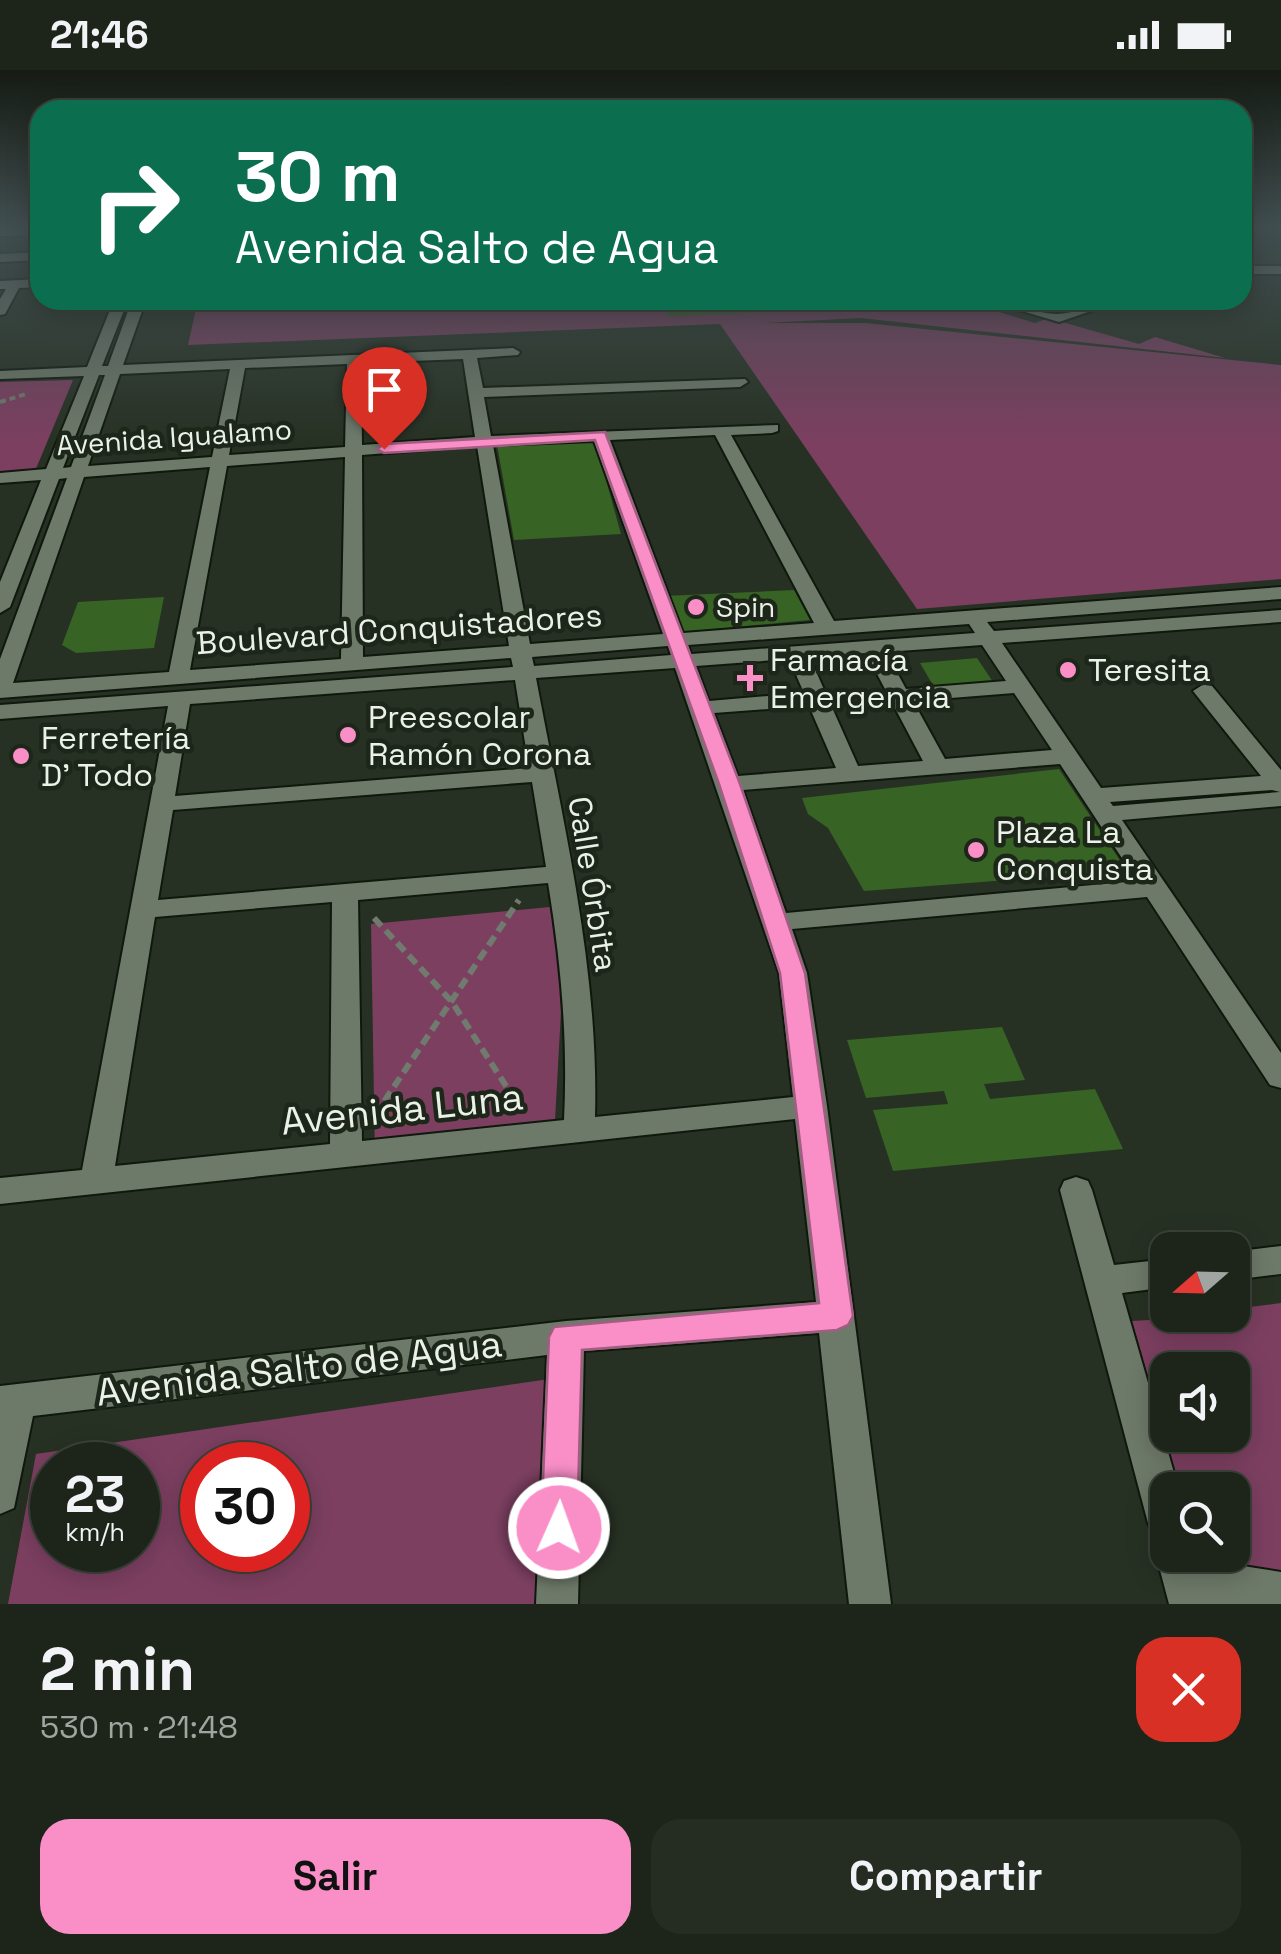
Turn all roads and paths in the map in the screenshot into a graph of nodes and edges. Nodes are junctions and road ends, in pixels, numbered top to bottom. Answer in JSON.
{"nodes":[{"id":1,"x":117,"y":310,"type":"edge"},
{"id":2,"x":135,"y":310,"type":"edge"},
{"id":3,"x":1048,"y":310,"type":"edge"},
{"id":4,"x":1087,"y":310,"type":"edge"},
{"id":5,"x":513,"y":352,"type":"dead end"},
{"id":6,"x":469,"y":354,"type":"junction"},
{"id":7,"x":354,"y":360,"type":"junction"},
{"id":8,"x":238,"y":366,"type":"junction"},
{"id":9,"x":114,"y":370,"type":"junction"},
{"id":10,"x":93,"y":371,"type":"junction"},
{"id":11,"x":0,"y":375,"type":"edge"},
{"id":12,"x":740,"y":382,"type":"dead end"},
{"id":13,"x":476,"y":393,"type":"junction"},
{"id":14,"x":772,"y":428,"type":"dead end"},
{"id":15,"x":720,"y":430,"type":"junction"},
{"id":16,"x":600,"y":435,"type":"junction"},
{"id":17,"x":484,"y":441,"type":"junction"},
{"id":18,"x":351,"y":451,"type":"junction"},
{"id":19,"x":219,"y":461,"type":"junction"},
{"id":20,"x":78,"y":473,"type":"junction"},
{"id":21,"x":52,"y":474,"type":"junction"},
{"id":22,"x":0,"y":478,"type":"edge"},
{"id":23,"x":43,"y":570,"type":"junction"},
{"id":24,"x":14,"y":571,"type":"junction"},
{"id":25,"x":1281,"y":593,"type":"edge"},
{"id":26,"x":0,"y":607,"type":"edge"},
{"id":27,"x":1281,"y":616,"type":"edge"},
{"id":28,"x":980,"y":626,"type":"junction"},
{"id":29,"x":827,"y":627,"type":"junction"},
{"id":30,"x":870,"y":644,"type":"junction"},
{"id":31,"x":677,"y":650,"type":"junction"},
{"id":32,"x":796,"y":650,"type":"junction"},
{"id":33,"x":522,"y":662,"type":"junction"},
{"id":34,"x":352,"y":664,"type":"junction"},
{"id":35,"x":1019,"y":686,"type":"junction"},
{"id":36,"x":179,"y":688,"type":"junction"},
{"id":37,"x":0,"y":690,"type":"edge"},
{"id":38,"x":1204,"y":692,"type":"dead end"},
{"id":39,"x":898,"y":696,"type":"junction"},
{"id":40,"x":815,"y":699,"type":"junction"},
{"id":41,"x":700,"y":708,"type":"junction"},
{"id":42,"x":0,"y":712,"type":"edge"},
{"id":43,"x":1068,"y":756,"type":"junction"},
{"id":44,"x":938,"y":768,"type":"junction"},
{"id":45,"x":542,"y":774,"type":"junction"},
{"id":46,"x":851,"y":776,"type":"junction"},
{"id":47,"x":730,"y":784,"type":"junction"},
{"id":48,"x":1280,"y":787,"type":"edge"},
{"id":49,"x":162,"y":804,"type":"junction"},
{"id":50,"x":1100,"y":805,"type":"junction"},
{"id":51,"x":547,"y":875,"type":"junction"},
{"id":52,"x":1156,"y":888,"type":"junction"},
{"id":53,"x":347,"y":892,"type":"junction"},
{"id":54,"x":143,"y":910,"type":"junction"},
{"id":55,"x":778,"y":922,"type":"junction"},
{"id":56,"x":452,"y":1002,"type":"junction"},
{"id":57,"x":1281,"y":1078,"type":"edge"},
{"id":58,"x":812,"y":1106,"type":"junction"},
{"id":59,"x":578,"y":1131,"type":"junction"},
{"id":60,"x":537,"y":1134,"type":"junction"},
{"id":61,"x":347,"y":1154,"type":"junction"},
{"id":62,"x":96,"y":1181,"type":"junction"},
{"id":63,"x":1076,"y":1190,"type":"dead end"},
{"id":64,"x":0,"y":1191,"type":"edge"},
{"id":65,"x":1281,"y":1260,"type":"edge"},
{"id":66,"x":1250,"y":1264,"type":"edge"},
{"id":67,"x":1150,"y":1276,"type":"edge"},
{"id":68,"x":1101,"y":1281,"type":"junction"},
{"id":69,"x":837,"y":1316,"type":"junction"},
{"id":70,"x":566,"y":1337,"type":"junction"},
{"id":71,"x":9,"y":1402,"type":"edge"},
{"id":72,"x":1154,"y":1472,"type":"edge"},
{"id":73,"x":0,"y":1496,"type":"edge"},
{"id":74,"x":1183,"y":1579,"type":"edge"},
{"id":75,"x":1260,"y":1595,"type":"edge"},
{"id":76,"x":556,"y":1604,"type":"edge"},
{"id":77,"x":870,"y":1604,"type":"edge"}],
"edges":[{"from":1,"to":10,"type":"street"},
{"from":2,"to":9,"type":"street"},
{"from":3,"to":4,"type":"street"},
{"from":5,"to":6,"type":"street"},
{"from":6,"to":7,"type":"street"},
{"from":6,"to":13,"type":"street","name":"Calle Órbita"},
{"from":7,"to":8,"type":"street"},
{"from":7,"to":18,"type":"street"},
{"from":8,"to":9,"type":"street"},
{"from":8,"to":19,"type":"street"},
{"from":9,"to":10,"type":"street"},
{"from":9,"to":20,"type":"street"},
{"from":10,"to":11,"type":"street"},
{"from":10,"to":21,"type":"street"},
{"from":12,"to":13,"type":"street"},
{"from":13,"to":17,"type":"street","name":"Calle Órbita"},
{"from":14,"to":15,"type":"street","name":"Avenida Igualamo"},
{"from":15,"to":16,"type":"street","name":"Avenida Igualamo"},
{"from":15,"to":29,"type":"street"},
{"from":16,"to":17,"type":"street","name":"Avenida Igualamo"},
{"from":16,"to":31,"type":"street"},
{"from":17,"to":18,"type":"street","name":"Avenida Igualamo"},
{"from":17,"to":33,"type":"street","name":"Calle Órbita"},
{"from":18,"to":19,"type":"street","name":"Avenida Igualamo"},
{"from":18,"to":34,"type":"street"},
{"from":19,"to":20,"type":"street","name":"Avenida Igualamo"},
{"from":19,"to":36,"type":"street"},
{"from":20,"to":21,"type":"street","name":"Avenida Igualamo"},
{"from":20,"to":23,"type":"street"},
{"from":21,"to":22,"type":"street","name":"Avenida Igualamo"},
{"from":21,"to":24,"type":"street"},
{"from":23,"to":24,"type":"street"},
{"from":23,"to":37,"type":"street"},
{"from":24,"to":26,"type":"street"},
{"from":25,"to":28,"type":"street","name":"Boulevard Conquistadores"},
{"from":27,"to":28,"type":"street","name":"Boulevard Conquistadores"},
{"from":28,"to":29,"type":"street","name":"Boulevard Conquistadores"},
{"from":28,"to":30,"type":"street","name":"Boulevard Conquistadores"},
{"from":28,"to":35,"type":"street"},
{"from":29,"to":31,"type":"street","name":"Boulevard Conquistadores"},
{"from":30,"to":32,"type":"street","name":"Boulevard Conquistadores"},
{"from":30,"to":39,"type":"street"},
{"from":31,"to":32,"type":"street","name":"Boulevard Conquistadores"},
{"from":31,"to":33,"type":"street","name":"Boulevard Conquistadores"},
{"from":31,"to":41,"type":"street"},
{"from":32,"to":40,"type":"street"},
{"from":33,"to":34,"type":"street","name":"Boulevard Conquistadores"},
{"from":33,"to":36,"type":"street","name":"Boulevard Conquistadores"},
{"from":33,"to":45,"type":"street","name":"Calle Órbita"},
{"from":34,"to":36,"type":"street","name":"Boulevard Conquistadores"},
{"from":35,"to":39,"type":"street"},
{"from":35,"to":43,"type":"street"},
{"from":36,"to":37,"type":"street","name":"Boulevard Conquistadores"},
{"from":36,"to":42,"type":"street","name":"Boulevard Conquistadores"},
{"from":36,"to":49,"type":"street"},
{"from":38,"to":48,"type":"street"},
{"from":39,"to":44,"type":"street"},
{"from":40,"to":41,"type":"street"},
{"from":40,"to":46,"type":"street"},
{"from":41,"to":47,"type":"street"},
{"from":43,"to":44,"type":"street"},
{"from":43,"to":50,"type":"street"},
{"from":44,"to":46,"type":"street"},
{"from":45,"to":49,"type":"street"},
{"from":45,"to":51,"type":"street","name":"Calle Órbita"},
{"from":46,"to":47,"type":"street"},
{"from":47,"to":55,"type":"street"},
{"from":48,"to":50,"type":"street"},
{"from":49,"to":54,"type":"street"},
{"from":50,"to":52,"type":"street"},
{"from":51,"to":53,"type":"street"},
{"from":51,"to":56,"type":"path"},
{"from":51,"to":59,"type":"street","name":"Calle Órbita"},
{"from":52,"to":55,"type":"street"},
{"from":52,"to":57,"type":"street"},
{"from":53,"to":54,"type":"street"},
{"from":53,"to":56,"type":"path"},
{"from":53,"to":61,"type":"street"},
{"from":54,"to":62,"type":"street"},
{"from":55,"to":58,"type":"street"},
{"from":56,"to":60,"type":"path"},
{"from":56,"to":61,"type":"path"},
{"from":58,"to":59,"type":"street","name":"Avenida Luna"},
{"from":58,"to":69,"type":"street"},
{"from":59,"to":60,"type":"street","name":"Avenida Luna"},
{"from":60,"to":61,"type":"street","name":"Avenida Luna"},
{"from":61,"to":62,"type":"street","name":"Avenida Luna"},
{"from":62,"to":64,"type":"street","name":"Avenida Luna"},
{"from":63,"to":68,"type":"street"},
{"from":65,"to":66,"type":"street"},
{"from":67,"to":68,"type":"street"},
{"from":68,"to":72,"type":"street"},
{"from":69,"to":70,"type":"street","name":"Avenida Salto de Agua"},
{"from":69,"to":77,"type":"street"},
{"from":70,"to":71,"type":"street","name":"Avenida Salto de Agua"},
{"from":70,"to":76,"type":"street"},
{"from":71,"to":73,"type":"street"},
{"from":74,"to":75,"type":"street"}]}
